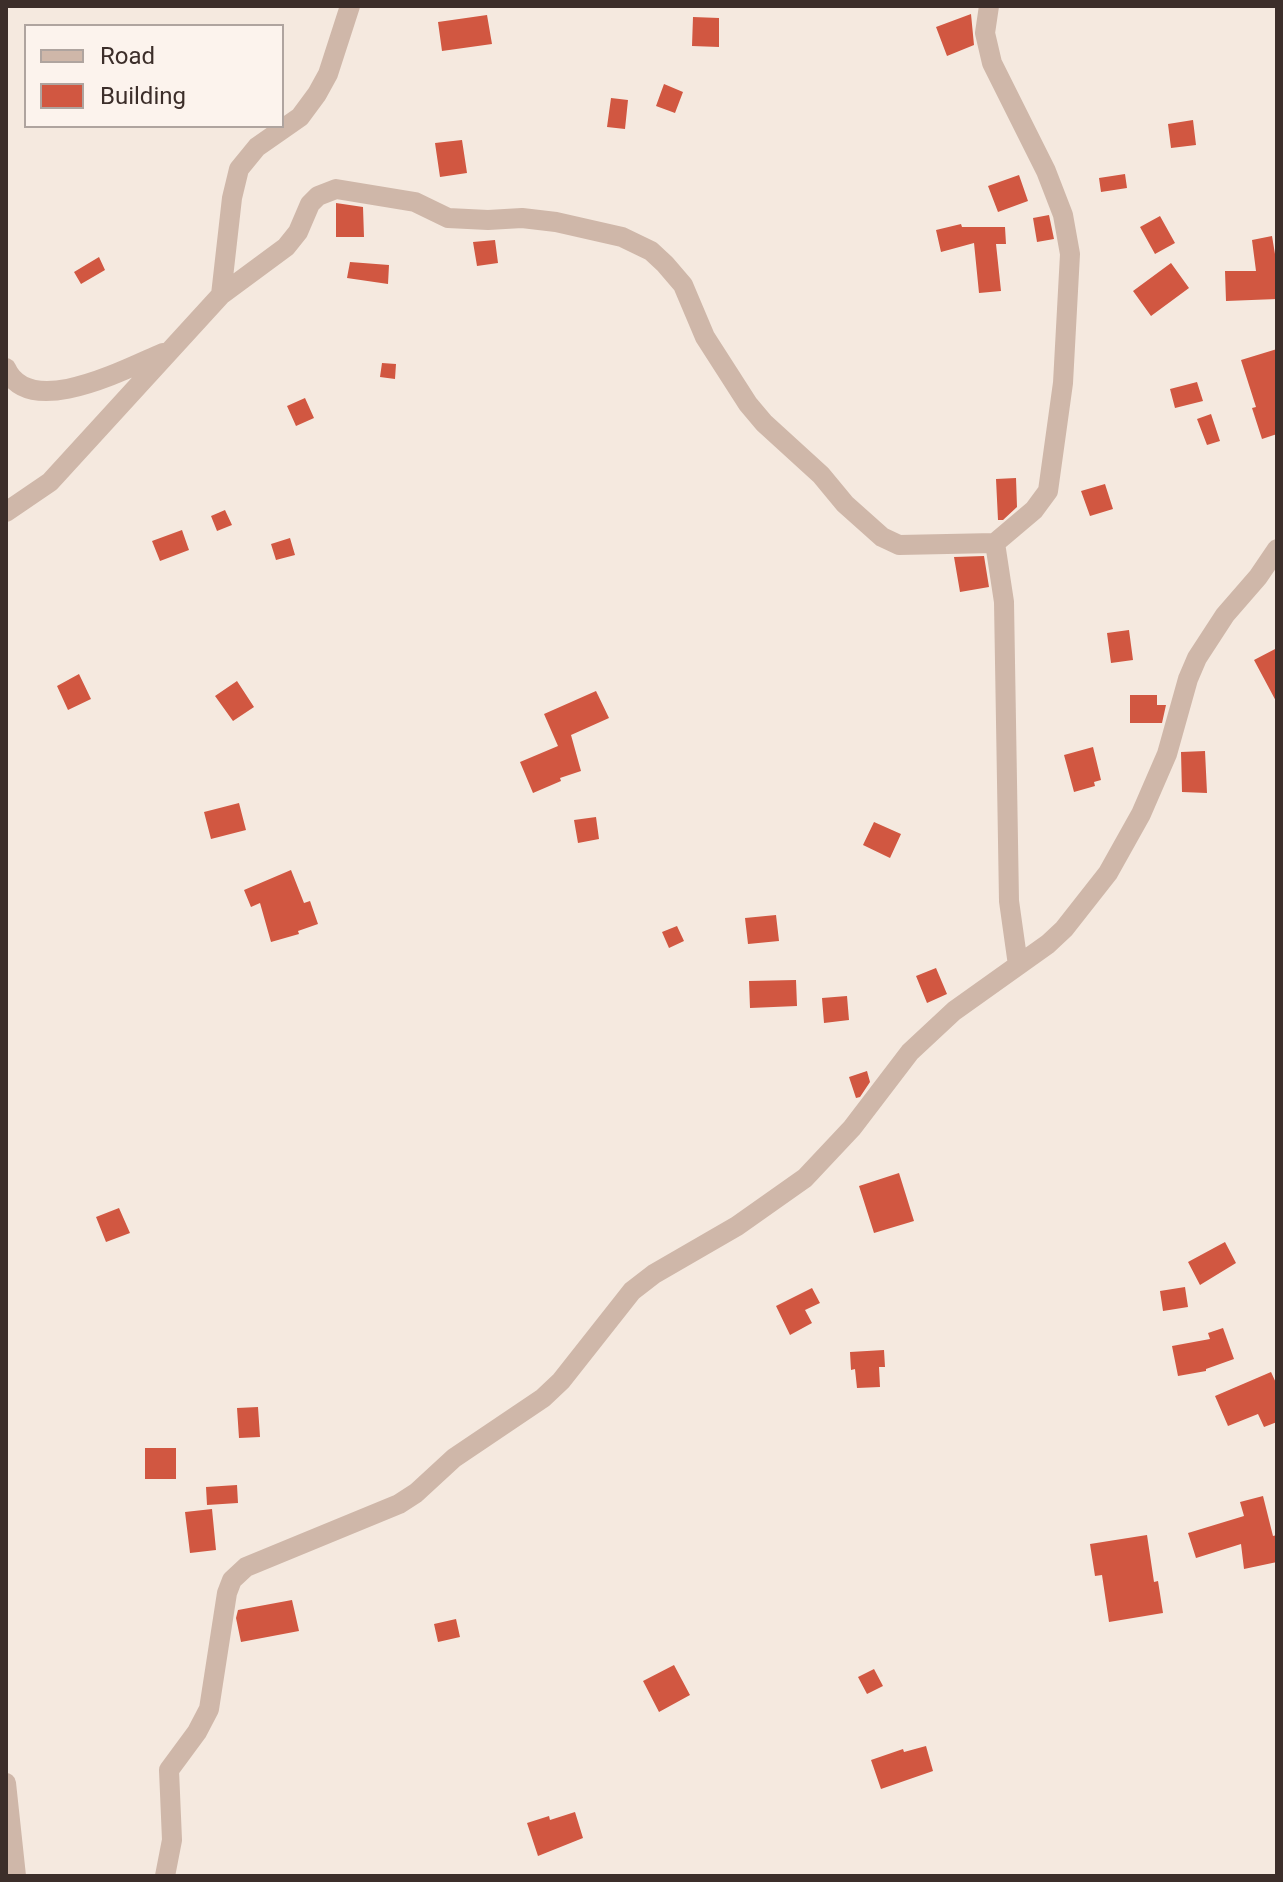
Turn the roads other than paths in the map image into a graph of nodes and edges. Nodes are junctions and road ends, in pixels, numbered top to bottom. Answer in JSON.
{"nodes":[{"id":1,"x":350,"y":6,"type":"edge"},
{"id":2,"x":989,"y":6,"type":"edge"},
{"id":3,"x":221,"y":295,"type":"junction"},
{"id":4,"x":167,"y":352,"type":"junction"},
{"id":5,"x":6,"y":368,"type":"edge"},
{"id":6,"x":6,"y":512,"type":"edge"},
{"id":7,"x":995,"y":543,"type":"junction"},
{"id":8,"x":1277,"y":549,"type":"edge"},
{"id":9,"x":1018,"y":965,"type":"junction"},
{"id":10,"x":6,"y":1783,"type":"edge"},
{"id":11,"x":16,"y":1876,"type":"edge"},
{"id":12,"x":165,"y":1876,"type":"edge"}],
"edges":[{"from":1,"to":3,"type":"street"},
{"from":2,"to":7,"type":"street"},
{"from":3,"to":4,"type":"street"},
{"from":3,"to":7,"type":"street"},
{"from":4,"to":5,"type":"street"},
{"from":4,"to":6,"type":"street"},
{"from":7,"to":9,"type":"street"},
{"from":8,"to":9,"type":"street"},
{"from":9,"to":12,"type":"street"},
{"from":10,"to":11,"type":"street"}]}
